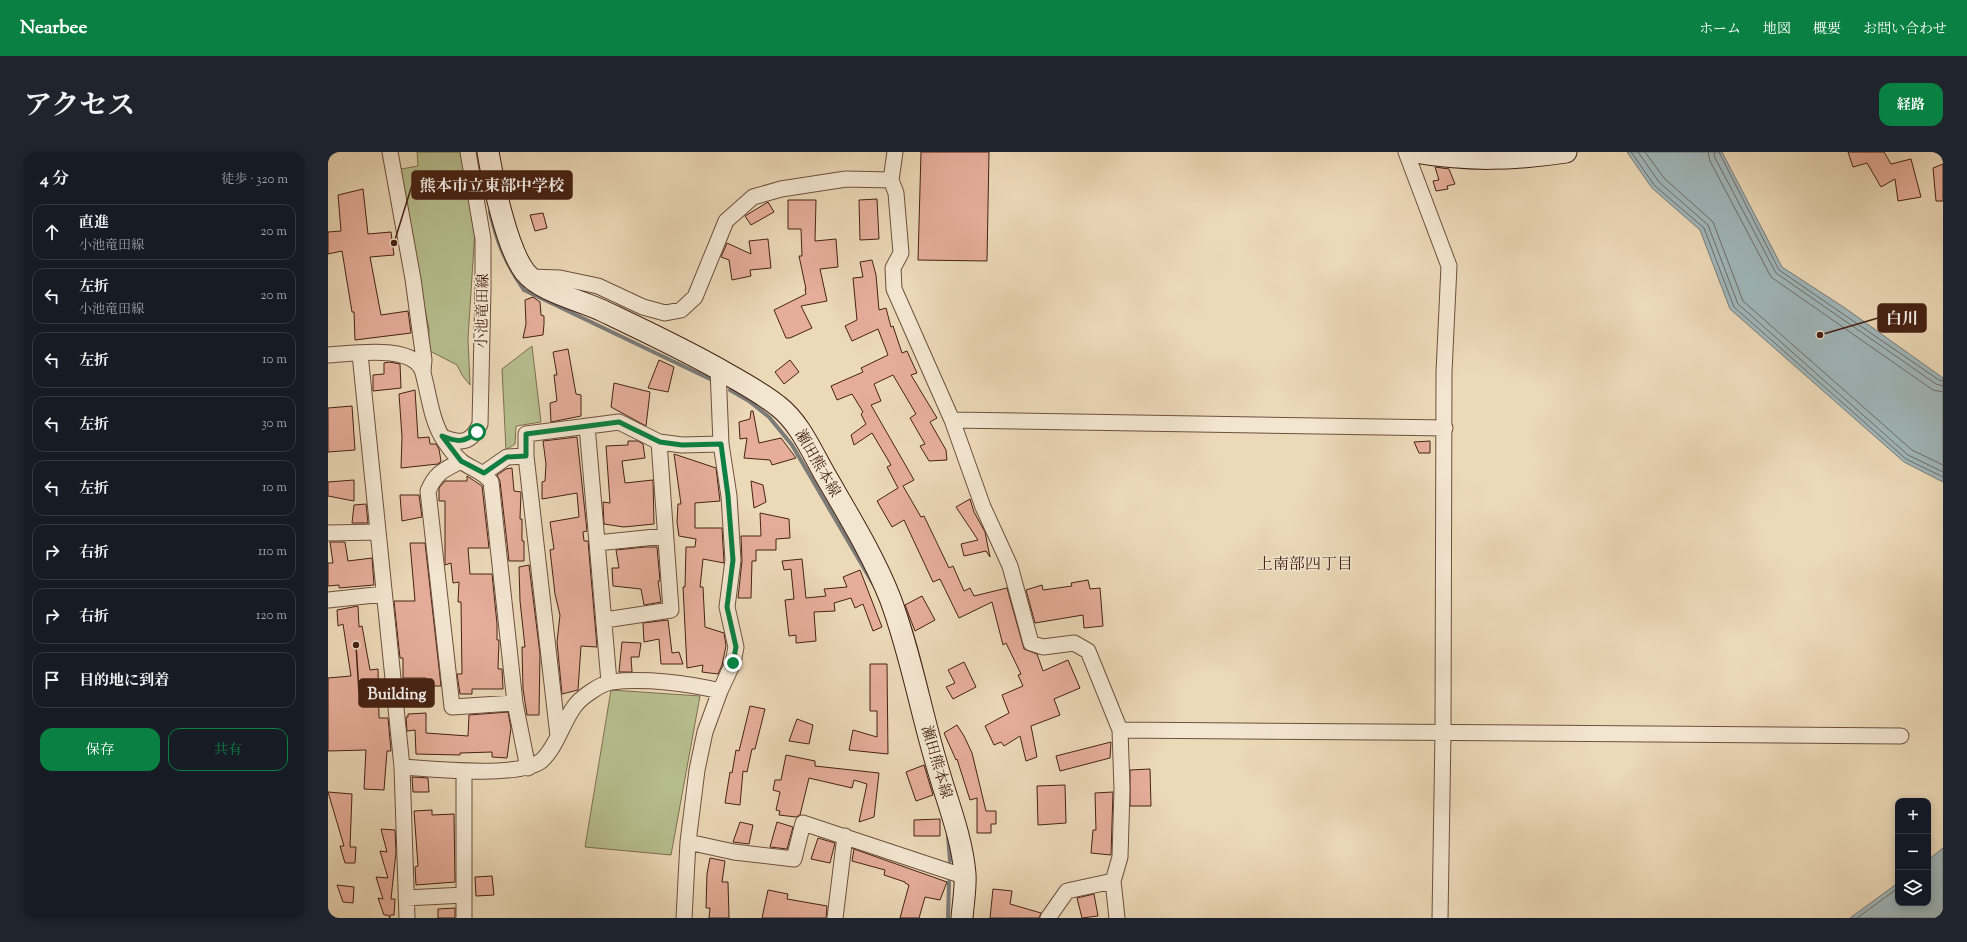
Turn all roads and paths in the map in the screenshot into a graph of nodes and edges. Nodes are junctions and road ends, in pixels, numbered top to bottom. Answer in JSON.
{"nodes":[{"id":1,"x":390,"y":152,"type":"edge"},
{"id":2,"x":468,"y":152,"type":"edge"},
{"id":3,"x":488,"y":152,"type":"edge"},
{"id":4,"x":895,"y":152,"type":"edge"},
{"id":5,"x":1406,"y":152,"type":"edge"},
{"id":6,"x":1414,"y":152,"type":"edge"},
{"id":7,"x":1566,"y":152,"type":"edge"},
{"id":8,"x":891,"y":180,"type":"junction"},
{"id":9,"x":530,"y":277,"type":"junction"},
{"id":10,"x":360,"y":354,"type":"junction"},
{"id":11,"x":328,"y":355,"type":"edge"},
{"id":12,"x":718,"y":369,"type":"junction"},
{"id":13,"x":423,"y":371,"type":"junction"},
{"id":14,"x":952,"y":420,"type":"junction"},
{"id":15,"x":587,"y":426,"type":"junction"},
{"id":16,"x":1445,"y":428,"type":"junction"},
{"id":17,"x":442,"y":436,"type":"junction"},
{"id":18,"x":660,"y":442,"type":"junction"},
{"id":19,"x":721,"y":444,"type":"junction"},
{"id":20,"x":526,"y":456,"type":"junction"},
{"id":21,"x":461,"y":461,"type":"junction"},
{"id":22,"x":484,"y":473,"type":"junction"},
{"id":23,"x":377,"y":532,"type":"junction"},
{"id":24,"x":328,"y":533,"type":"edge"},
{"id":25,"x":665,"y":536,"type":"junction"},
{"id":26,"x":598,"y":543,"type":"junction"},
{"id":27,"x":384,"y":594,"type":"junction"},
{"id":28,"x":328,"y":600,"type":"edge"},
{"id":29,"x":605,"y":620,"type":"junction"},
{"id":30,"x":609,"y":682,"type":"junction"},
{"id":31,"x":720,"y":691,"type":"junction"},
{"id":32,"x":514,"y":703,"type":"junction"},
{"id":33,"x":1120,"y":730,"type":"junction"},
{"id":34,"x":1443,"y":732,"type":"junction"},
{"id":35,"x":1901,"y":736,"type":"dead end"},
{"id":36,"x":558,"y":737,"type":"junction"},
{"id":37,"x":402,"y":767,"type":"junction"},
{"id":38,"x":528,"y":768,"type":"junction"},
{"id":39,"x":464,"y":772,"type":"junction"},
{"id":40,"x":845,"y":836,"type":"junction"},
{"id":41,"x":688,"y":842,"type":"junction"},
{"id":42,"x":966,"y":877,"type":"junction"},
{"id":43,"x":1112,"y":881,"type":"junction"},
{"id":44,"x":464,"y":896,"type":"junction"},
{"id":45,"x":406,"y":898,"type":"junction"},
{"id":46,"x":407,"y":918,"type":"edge"},
{"id":47,"x":464,"y":918,"type":"edge"},
{"id":48,"x":684,"y":918,"type":"edge"},
{"id":49,"x":835,"y":918,"type":"edge"},
{"id":50,"x":962,"y":918,"type":"edge"},
{"id":51,"x":1048,"y":918,"type":"edge"},
{"id":52,"x":1117,"y":918,"type":"edge"},
{"id":53,"x":1440,"y":918,"type":"edge"}],
"edges":[{"from":1,"to":13,"type":"street"},
{"from":2,"to":17,"type":"street","name":"小池竜田線"},
{"from":3,"to":9,"type":"main road","name":"瀬田熊本線"},
{"from":4,"to":8,"type":"street"},
{"from":5,"to":16,"type":"street"},
{"from":6,"to":7,"type":"main road"},
{"from":8,"to":9,"type":"street"},
{"from":8,"to":14,"type":"street"},
{"from":9,"to":12,"type":"main road","name":"瀬田熊本線"},
{"from":10,"to":11,"type":"street"},
{"from":10,"to":13,"type":"street"},
{"from":10,"to":23,"type":"street"},
{"from":12,"to":19,"type":"street"},
{"from":12,"to":42,"type":"main road","name":"瀬田熊本線"},
{"from":13,"to":17,"type":"street"},
{"from":14,"to":16,"type":"street"},
{"from":14,"to":33,"type":"street"},
{"from":15,"to":18,"type":"street"},
{"from":15,"to":20,"type":"street"},
{"from":15,"to":26,"type":"street"},
{"from":16,"to":34,"type":"street"},
{"from":17,"to":21,"type":"street"},
{"from":18,"to":19,"type":"street"},
{"from":18,"to":25,"type":"street"},
{"from":19,"to":31,"type":"street"},
{"from":20,"to":22,"type":"street"},
{"from":20,"to":36,"type":"street"},
{"from":21,"to":22,"type":"street"},
{"from":21,"to":32,"type":"street"},
{"from":22,"to":32,"type":"street"},
{"from":23,"to":24,"type":"street"},
{"from":23,"to":27,"type":"street"},
{"from":25,"to":26,"type":"street"},
{"from":25,"to":29,"type":"street"},
{"from":26,"to":29,"type":"street"},
{"from":27,"to":28,"type":"street"},
{"from":27,"to":37,"type":"street"},
{"from":29,"to":30,"type":"street"},
{"from":30,"to":31,"type":"street"},
{"from":30,"to":36,"type":"street"},
{"from":31,"to":41,"type":"street"},
{"from":32,"to":38,"type":"street"},
{"from":33,"to":34,"type":"street"},
{"from":33,"to":43,"type":"street"},
{"from":34,"to":35,"type":"street"},
{"from":34,"to":53,"type":"street"},
{"from":36,"to":38,"type":"street"},
{"from":37,"to":39,"type":"street"},
{"from":37,"to":45,"type":"street"},
{"from":38,"to":39,"type":"street"},
{"from":39,"to":44,"type":"street"},
{"from":40,"to":41,"type":"street"},
{"from":40,"to":42,"type":"street"},
{"from":40,"to":49,"type":"street"},
{"from":41,"to":48,"type":"street"},
{"from":42,"to":50,"type":"main road","name":"瀬田熊本線"},
{"from":43,"to":51,"type":"street"},
{"from":43,"to":52,"type":"street"},
{"from":44,"to":45,"type":"street"},
{"from":44,"to":47,"type":"street"},
{"from":45,"to":46,"type":"street"}]}
